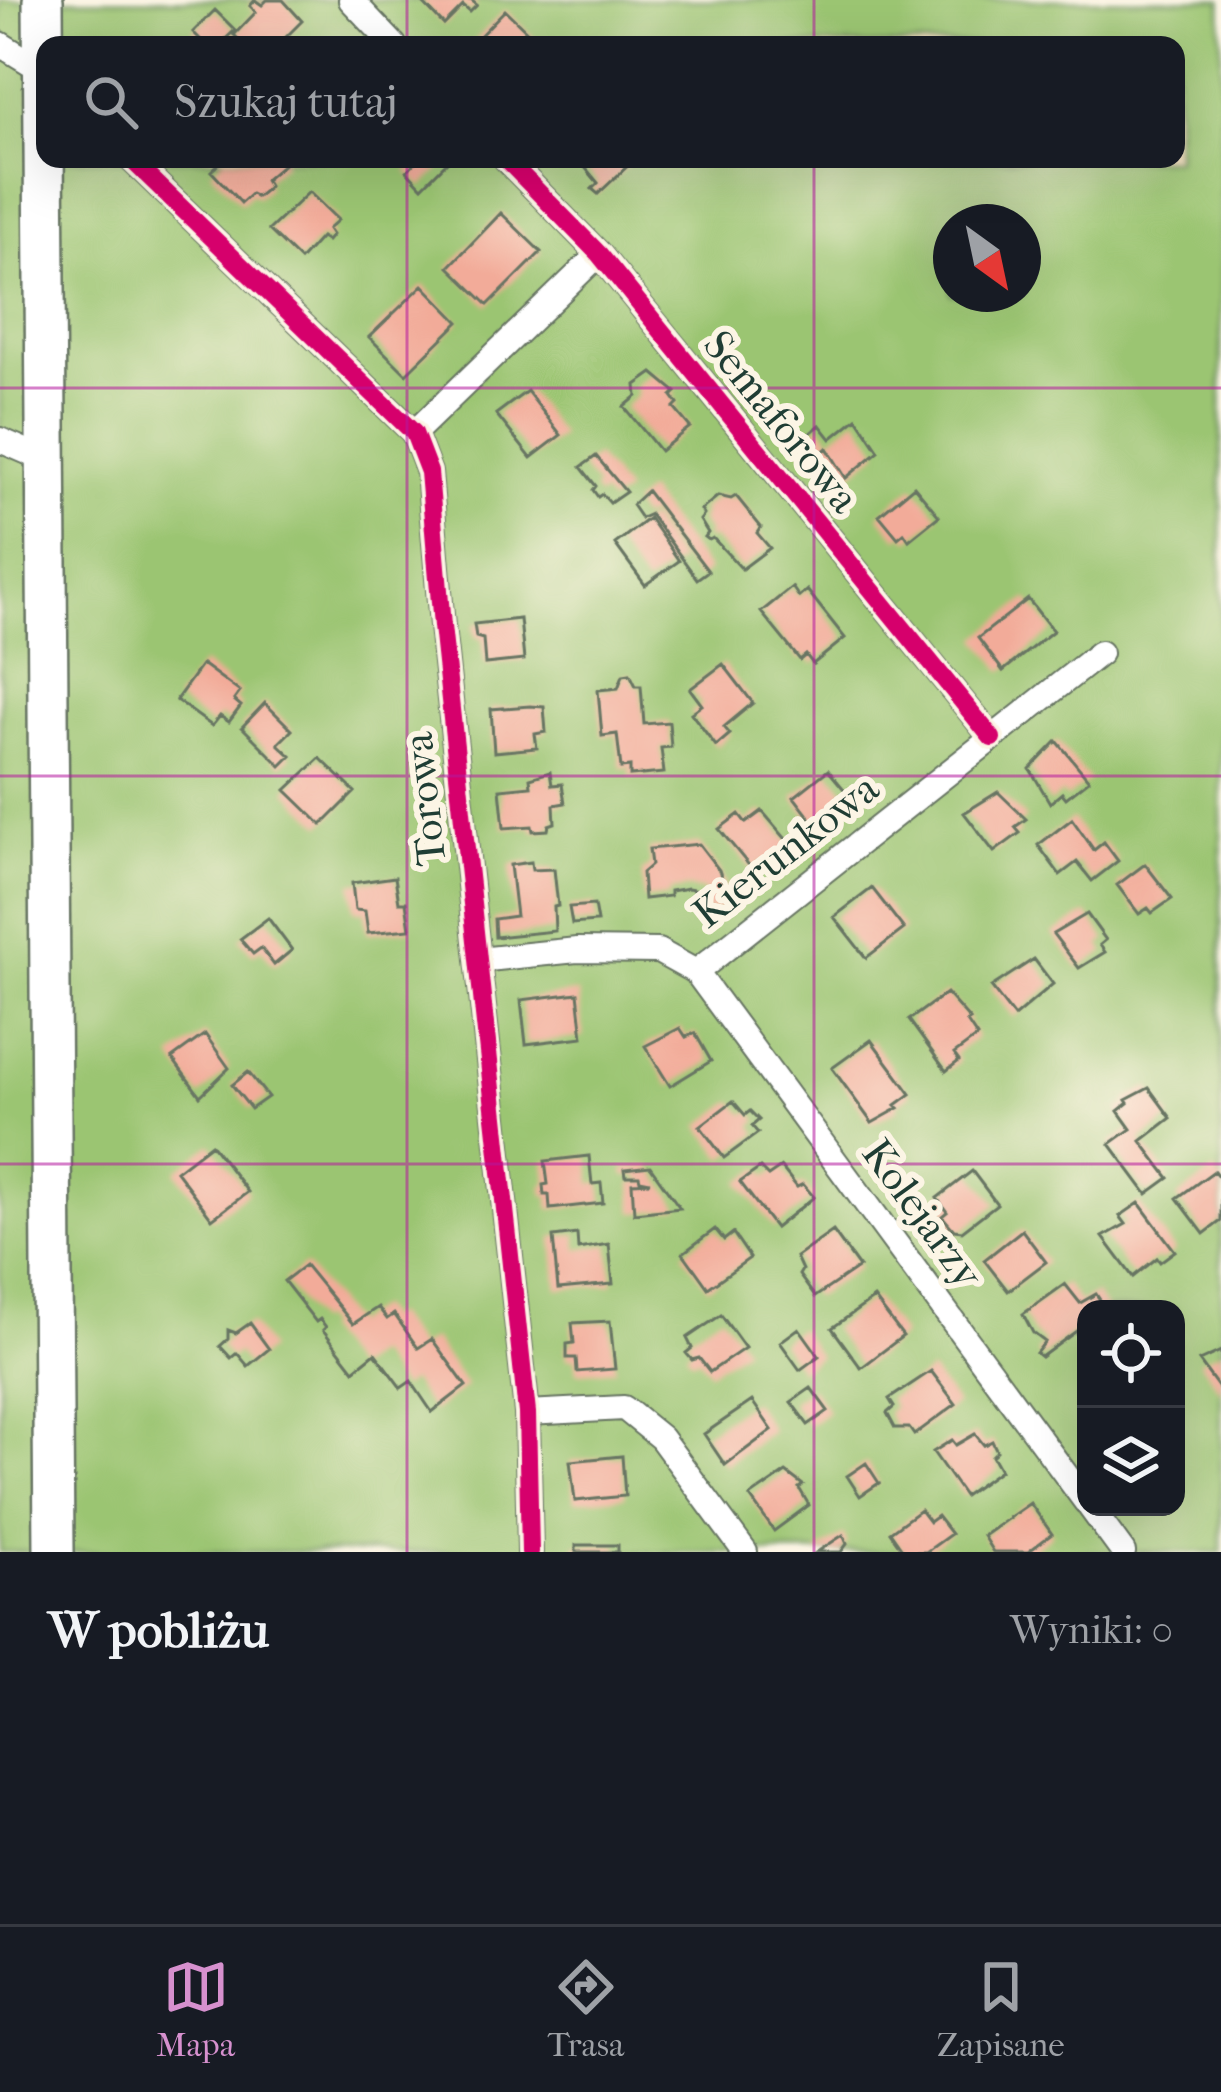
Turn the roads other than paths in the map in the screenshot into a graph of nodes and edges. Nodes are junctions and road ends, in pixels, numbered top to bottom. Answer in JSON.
{"nodes":[{"id":1,"x":43,"y":0,"type":"edge"},
{"id":2,"x":350,"y":0,"type":"edge"},
{"id":3,"x":44,"y":36,"type":"edge"},
{"id":4,"x":385,"y":36,"type":"edge"},
{"id":5,"x":0,"y":44,"type":"edge"},
{"id":6,"x":36,"y":66,"type":"edge"},
{"id":7,"x":45,"y":168,"type":"edge"},
{"id":8,"x":140,"y":168,"type":"edge"},
{"id":9,"x":515,"y":168,"type":"edge"},
{"id":10,"x":599,"y":254,"type":"junction"},
{"id":11,"x":414,"y":433,"type":"junction"},
{"id":12,"x":0,"y":440,"type":"edge"},
{"id":13,"x":46,"y":460,"type":"junction"},
{"id":14,"x":1100,"y":653,"type":"dead end"},
{"id":15,"x":992,"y":738,"type":"junction"},
{"id":16,"x":478,"y":960,"type":"junction"},
{"id":17,"x":696,"y":971,"type":"junction"},
{"id":18,"x":527,"y":1413,"type":"junction"},
{"id":19,"x":1077,"y":1489,"type":"edge"},
{"id":20,"x":1097,"y":1516,"type":"edge"},
{"id":21,"x":54,"y":1552,"type":"edge"},
{"id":22,"x":530,"y":1552,"type":"edge"},
{"id":23,"x":745,"y":1552,"type":"edge"},
{"id":24,"x":1123,"y":1552,"type":"edge"}],
"edges":[{"from":1,"to":3,"type":"main road"},
{"from":2,"to":4,"type":"street"},
{"from":5,"to":6,"type":"street"},
{"from":7,"to":13,"type":"main road"},
{"from":8,"to":11,"type":"street","name":"Torowa"},
{"from":9,"to":10,"type":"street","name":"Semaforowa"},
{"from":10,"to":11,"type":"street"},
{"from":10,"to":15,"type":"street","name":"Semaforowa"},
{"from":11,"to":16,"type":"street","name":"Torowa"},
{"from":12,"to":13,"type":"street"},
{"from":13,"to":21,"type":"main road"},
{"from":14,"to":15,"type":"street","name":"Kierunkowa"},
{"from":15,"to":17,"type":"street","name":"Kierunkowa"},
{"from":16,"to":17,"type":"street","name":"Kierunkowa"},
{"from":16,"to":18,"type":"street","name":"Torowa"},
{"from":17,"to":19,"type":"street","name":"Kolejarzy"},
{"from":18,"to":22,"type":"street","name":"Torowa"},
{"from":18,"to":23,"type":"street"},
{"from":20,"to":24,"type":"street","name":"Kolejarzy"}]}
